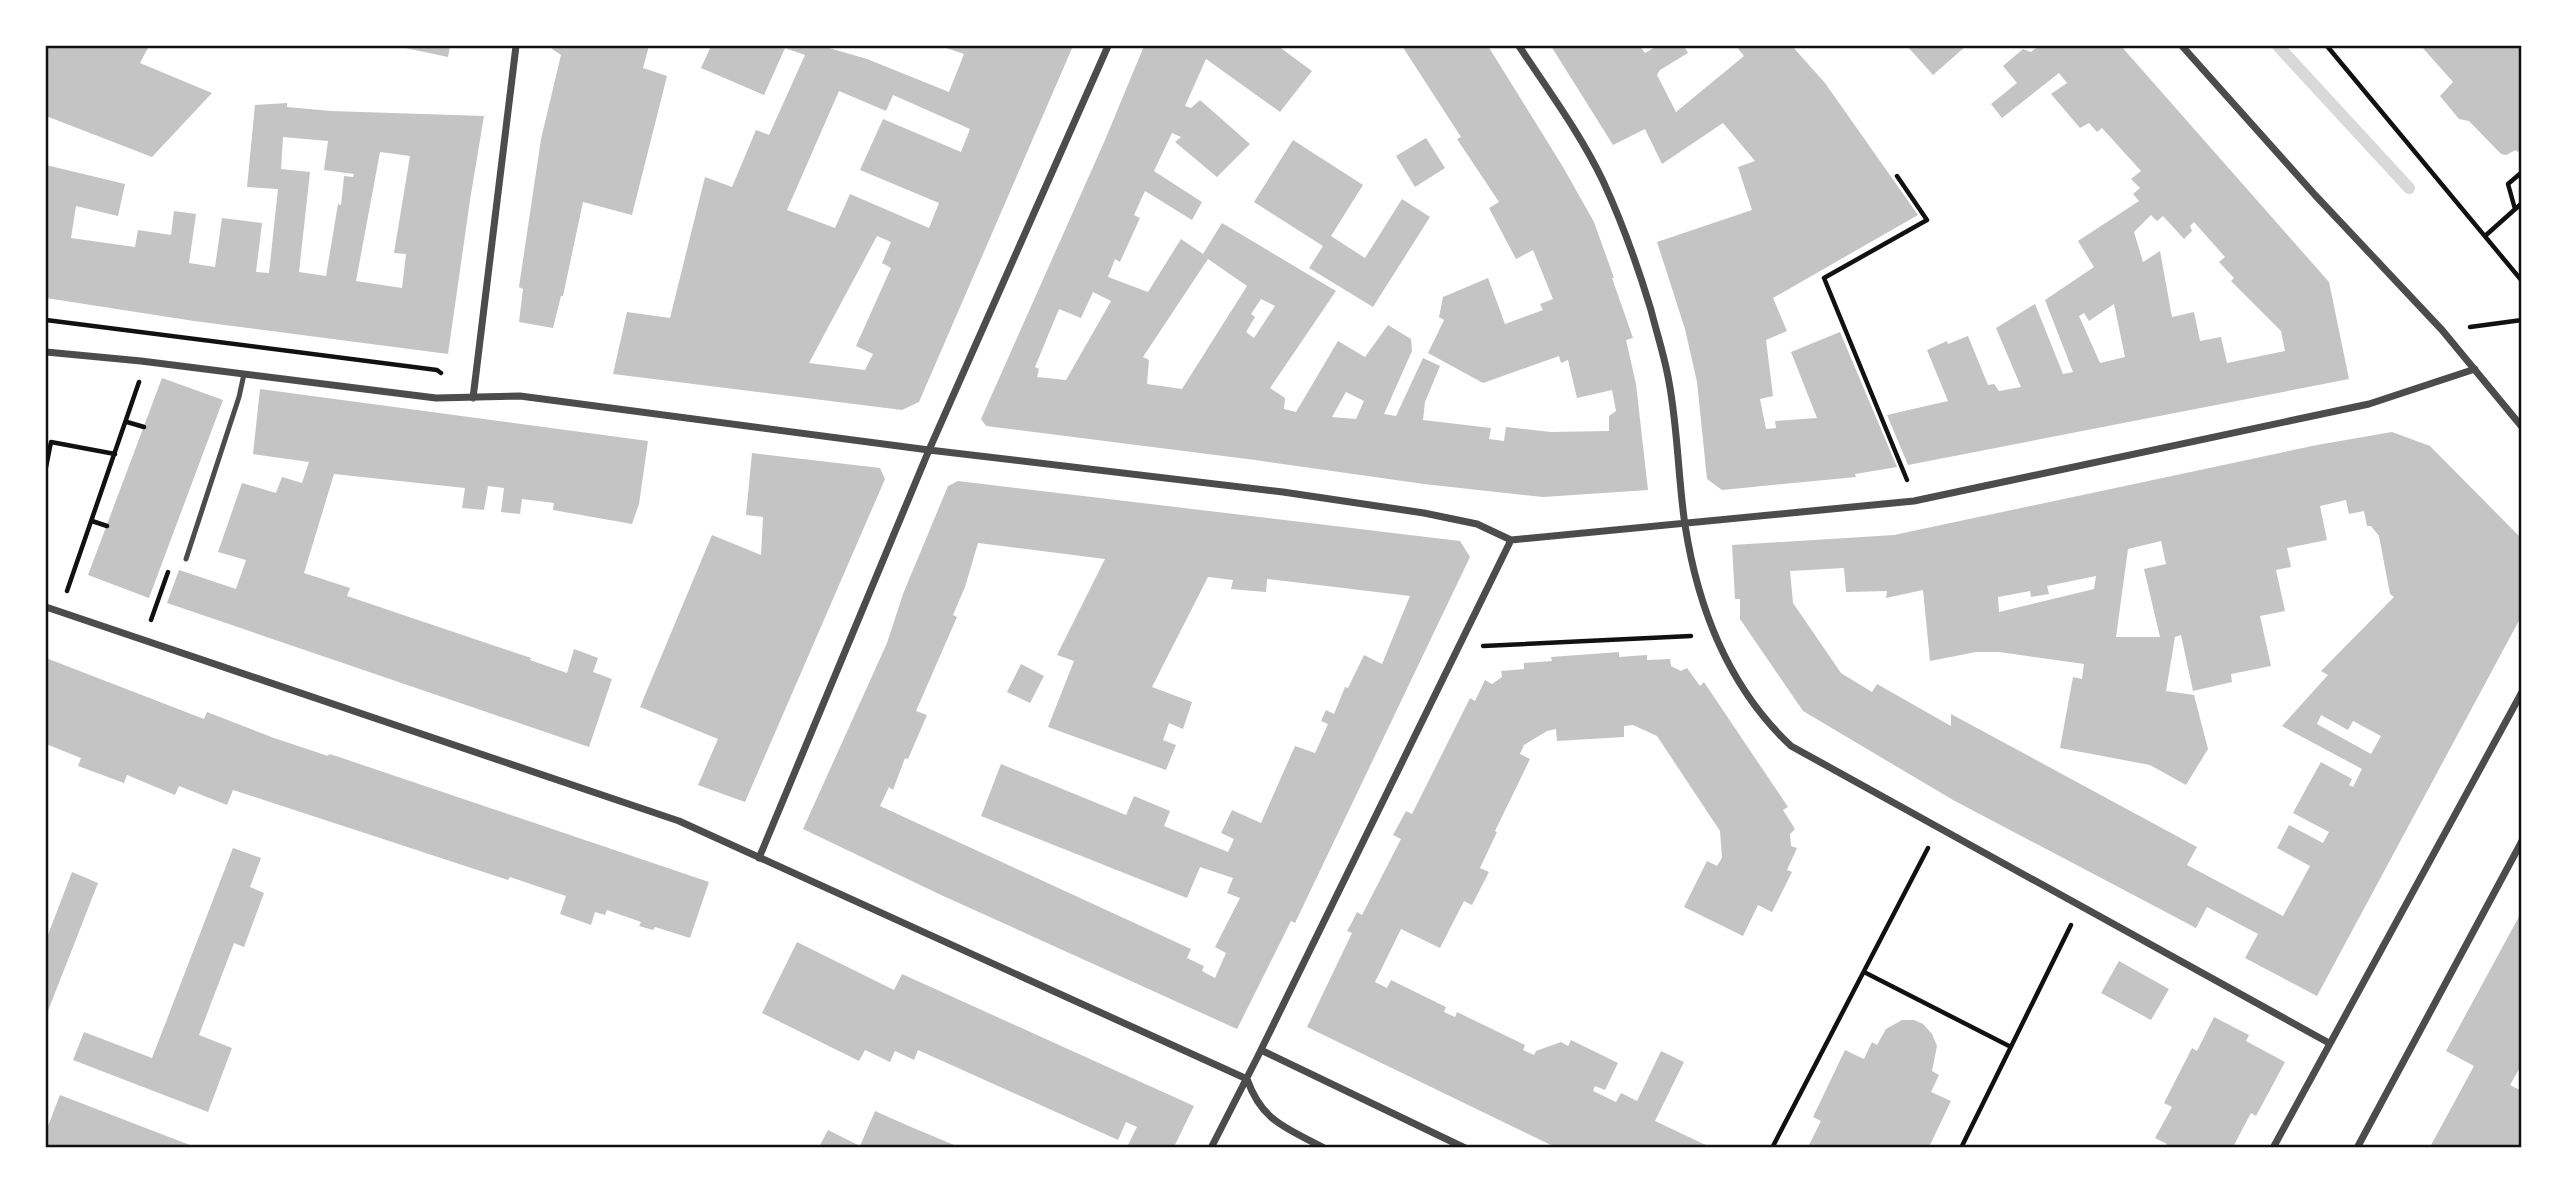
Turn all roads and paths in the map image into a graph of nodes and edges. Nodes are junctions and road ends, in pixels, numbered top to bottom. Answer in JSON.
{"nodes":[{"id":1,"x":516,"y":46,"type":"edge"},
{"id":2,"x":1108,"y":46,"type":"edge"},
{"id":3,"x":1519,"y":46,"type":"edge"},
{"id":4,"x":2182,"y":46,"type":"edge"},
{"id":5,"x":2327,"y":46,"type":"edge"},
{"id":6,"x":2522,"y":172,"type":"edge"},
{"id":7,"x":1897,"y":176,"type":"dead end"},
{"id":8,"x":2522,"y":203,"type":"edge"},
{"id":9,"x":2515,"y":209,"type":"junction"},
{"id":10,"x":2485,"y":236,"type":"junction"},
{"id":11,"x":2522,"y":281,"type":"edge"},
{"id":12,"x":46,"y":320,"type":"edge"},
{"id":13,"x":2522,"y":320,"type":"edge"},
{"id":14,"x":2442,"y":330,"type":"junction"},
{"id":15,"x":46,"y":352,"type":"edge"},
{"id":16,"x":141,"y":361,"type":"junction"},
{"id":17,"x":2474,"y":369,"type":"junction"},
{"id":18,"x":244,"y":374,"type":"junction"},
{"id":19,"x":472,"y":398,"type":"junction"},
{"id":20,"x":127,"y":422,"type":"junction"},
{"id":21,"x":144,"y":427,"type":"dead end"},
{"id":22,"x":2522,"y":427,"type":"edge"},
{"id":23,"x":929,"y":450,"type":"junction"},
{"id":24,"x":116,"y":454,"type":"junction"},
{"id":25,"x":46,"y":467,"type":"edge"},
{"id":26,"x":1913,"y":501,"type":"junction"},
{"id":27,"x":92,"y":521,"type":"junction"},
{"id":28,"x":1685,"y":525,"type":"junction"},
{"id":29,"x":107,"y":526,"type":"dead end"},
{"id":30,"x":1511,"y":540,"type":"junction"},
{"id":31,"x":186,"y":559,"type":"joint"},
{"id":32,"x":71,"y":580,"type":"dead end"},
{"id":33,"x":46,"y":607,"type":"edge"},
{"id":34,"x":1713,"y":635,"type":"junction"},
{"id":35,"x":143,"y":640,"type":"junction"},
{"id":36,"x":1459,"y":647,"type":"junction"},
{"id":37,"x":2522,"y":692,"type":"edge"},
{"id":38,"x":1938,"y":828,"type":"junction"},
{"id":39,"x":2522,"y":842,"type":"edge"},
{"id":40,"x":759,"y":858,"type":"junction"},
{"id":41,"x":2080,"y":906,"type":"junction"},
{"id":42,"x":1864,"y":972,"type":"junction"},
{"id":43,"x":2329,"y":1042,"type":"junction"},
{"id":44,"x":2011,"y":1047,"type":"junction"},
{"id":45,"x":1261,"y":1050,"type":"junction"},
{"id":46,"x":1247,"y":1079,"type":"junction"},
{"id":47,"x":1211,"y":1147,"type":"edge"},
{"id":48,"x":1324,"y":1147,"type":"edge"},
{"id":49,"x":1465,"y":1147,"type":"edge"},
{"id":50,"x":1772,"y":1147,"type":"edge"},
{"id":51,"x":1961,"y":1147,"type":"edge"},
{"id":52,"x":2273,"y":1147,"type":"edge"},
{"id":53,"x":2357,"y":1147,"type":"edge"}],
"edges":[{"from":1,"to":19,"type":"street"},
{"from":2,"to":23,"type":"street"},
{"from":3,"to":28,"type":"street"},
{"from":4,"to":14,"type":"street"},
{"from":5,"to":10,"type":"path"},
{"from":6,"to":9,"type":"path"},
{"from":7,"to":26,"type":"path"},
{"from":8,"to":9,"type":"path"},
{"from":9,"to":10,"type":"path"},
{"from":10,"to":11,"type":"path"},
{"from":12,"to":19,"type":"path"},
{"from":13,"to":14,"type":"path"},
{"from":14,"to":17,"type":"street"},
{"from":15,"to":16,"type":"street"},
{"from":16,"to":18,"type":"street"},
{"from":16,"to":20,"type":"path"},
{"from":17,"to":22,"type":"street"},
{"from":17,"to":26,"type":"street"},
{"from":18,"to":19,"type":"street"},
{"from":18,"to":31,"type":"lane"},
{"from":19,"to":23,"type":"street"},
{"from":20,"to":21,"type":"path"},
{"from":20,"to":24,"type":"path"},
{"from":23,"to":30,"type":"street"},
{"from":23,"to":40,"type":"street"},
{"from":24,"to":25,"type":"path"},
{"from":24,"to":27,"type":"path"},
{"from":26,"to":28,"type":"street"},
{"from":27,"to":29,"type":"path"},
{"from":27,"to":32,"type":"path"},
{"from":28,"to":30,"type":"street"},
{"from":28,"to":34,"type":"street"},
{"from":30,"to":36,"type":"street"},
{"from":31,"to":35,"type":"path"},
{"from":33,"to":35,"type":"street"},
{"from":34,"to":36,"type":"path"},
{"from":34,"to":38,"type":"street"},
{"from":35,"to":40,"type":"street"},
{"from":36,"to":45,"type":"street"},
{"from":37,"to":43,"type":"street"},
{"from":38,"to":41,"type":"street"},
{"from":38,"to":42,"type":"path"},
{"from":39,"to":53,"type":"street"},
{"from":40,"to":46,"type":"street"},
{"from":41,"to":43,"type":"street"},
{"from":41,"to":44,"type":"path"},
{"from":42,"to":44,"type":"path"},
{"from":42,"to":50,"type":"path"},
{"from":43,"to":52,"type":"street"},
{"from":44,"to":51,"type":"path"},
{"from":45,"to":46,"type":"street"},
{"from":45,"to":49,"type":"street"},
{"from":46,"to":47,"type":"street"},
{"from":46,"to":48,"type":"street"}]}
